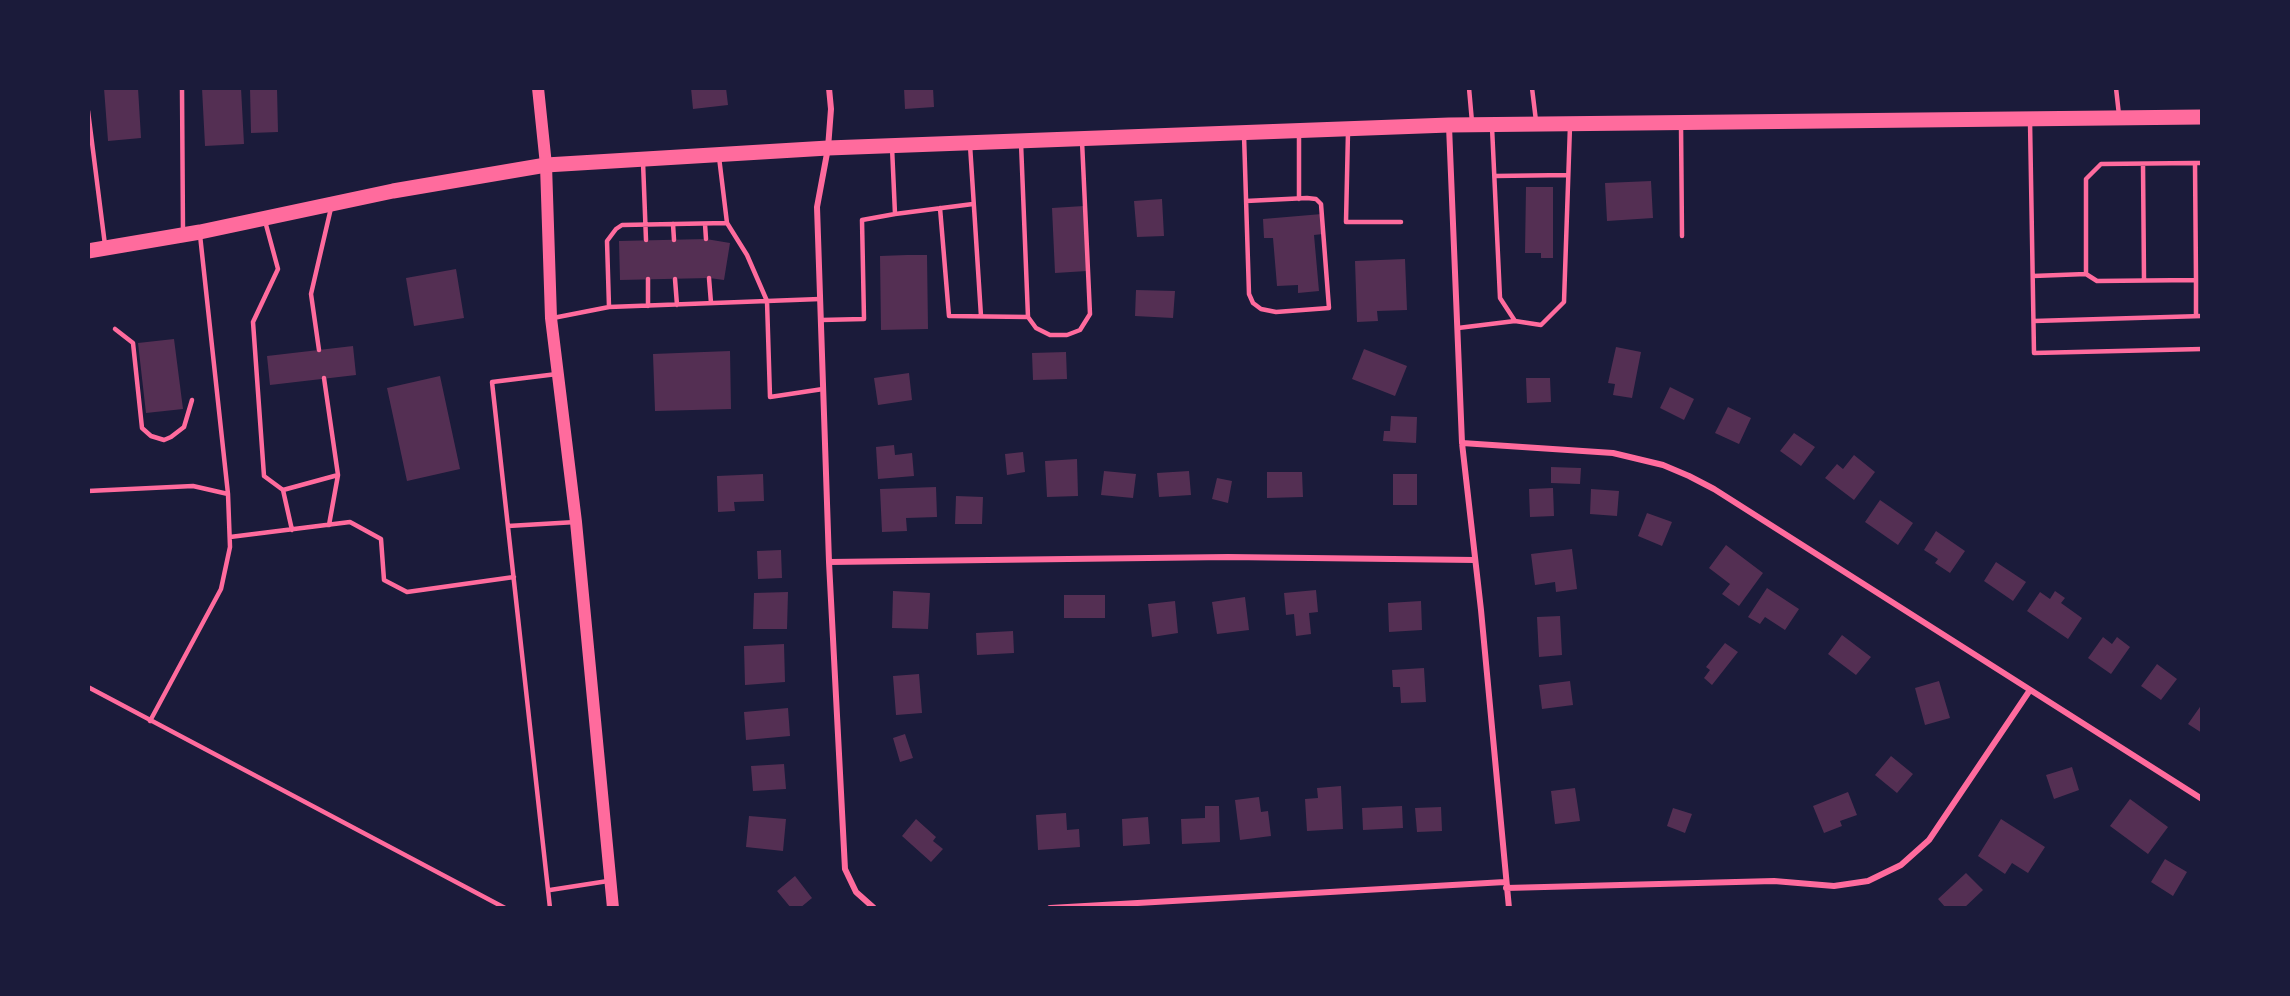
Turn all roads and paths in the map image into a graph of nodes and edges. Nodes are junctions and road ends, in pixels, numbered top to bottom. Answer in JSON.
{"nodes":[{"id":1,"x":182,"y":88,"type":"edge"},
{"id":2,"x":538,"y":88,"type":"edge"},
{"id":3,"x":828,"y":88,"type":"edge"},
{"id":4,"x":1469,"y":88,"type":"edge"},
{"id":5,"x":1532,"y":88,"type":"edge"},
{"id":6,"x":2116,"y":88,"type":"edge"},
{"id":7,"x":88,"y":111,"type":"edge"},
{"id":8,"x":2120,"y":117,"type":"junction"},
{"id":9,"x":2202,"y":117,"type":"edge"},
{"id":10,"x":2030,"y":118,"type":"junction"},
{"id":11,"x":1681,"y":123,"type":"junction"},
{"id":12,"x":1536,"y":124,"type":"junction"},
{"id":13,"x":1570,"y":124,"type":"junction"},
{"id":14,"x":1449,"y":125,"type":"junction"},
{"id":15,"x":1473,"y":125,"type":"junction"},
{"id":16,"x":1492,"y":125,"type":"junction"},
{"id":17,"x":1348,"y":129,"type":"junction"},
{"id":18,"x":1299,"y":131,"type":"junction"},
{"id":19,"x":1244,"y":132,"type":"junction"},
{"id":20,"x":1082,"y":139,"type":"junction"},
{"id":21,"x":1021,"y":141,"type":"junction"},
{"id":22,"x":970,"y":143,"type":"junction"},
{"id":23,"x":891,"y":146,"type":"junction"},
{"id":24,"x":828,"y":148,"type":"junction"},
{"id":25,"x":718,"y":155,"type":"junction"},
{"id":26,"x":643,"y":159,"type":"junction"},
{"id":27,"x":2198,"y":163,"type":"edge"},
{"id":28,"x":2143,"y":164,"type":"junction"},
{"id":29,"x":546,"y":165,"type":"junction"},
{"id":30,"x":1568,"y":175,"type":"junction"},
{"id":31,"x":1495,"y":176,"type":"junction"},
{"id":32,"x":1299,"y":199,"type":"junction"},
{"id":33,"x":1246,"y":201,"type":"junction"},
{"id":34,"x":332,"y":204,"type":"junction"},
{"id":35,"x":974,"y":204,"type":"junction"},
{"id":36,"x":940,"y":208,"type":"junction"},
{"id":37,"x":895,"y":214,"type":"junction"},
{"id":38,"x":265,"y":218,"type":"junction"},
{"id":39,"x":1401,"y":222,"type":"dead end"},
{"id":40,"x":727,"y":223,"type":"junction"},
{"id":41,"x":673,"y":224,"type":"junction"},
{"id":42,"x":705,"y":224,"type":"junction"},
{"id":43,"x":646,"y":225,"type":"junction"},
{"id":44,"x":200,"y":232,"type":"junction"},
{"id":45,"x":183,"y":235,"type":"junction"},
{"id":46,"x":1682,"y":236,"type":"dead end"},
{"id":47,"x":706,"y":239,"type":"dead end"},
{"id":48,"x":646,"y":240,"type":"dead end"},
{"id":49,"x":674,"y":240,"type":"dead end"},
{"id":50,"x":105,"y":247,"type":"junction"},
{"id":51,"x":88,"y":250,"type":"edge"},
{"id":52,"x":2086,"y":274,"type":"junction"},
{"id":53,"x":2033,"y":276,"type":"junction"},
{"id":54,"x":709,"y":278,"type":"dead end"},
{"id":55,"x":648,"y":279,"type":"dead end"},
{"id":56,"x":675,"y":279,"type":"dead end"},
{"id":57,"x":2144,"y":280,"type":"junction"},
{"id":58,"x":2196,"y":280,"type":"junction"},
{"id":59,"x":820,"y":298,"type":"junction"},
{"id":60,"x":767,"y":301,"type":"junction"},
{"id":61,"x":711,"y":303,"type":"junction"},
{"id":62,"x":676,"y":305,"type":"junction"},
{"id":63,"x":648,"y":306,"type":"junction"},
{"id":64,"x":609,"y":307,"type":"junction"},
{"id":65,"x":981,"y":316,"type":"junction"},
{"id":66,"x":2199,"y":316,"type":"edge"},
{"id":67,"x":1028,"y":317,"type":"junction"},
{"id":68,"x":551,"y":318,"type":"junction"},
{"id":69,"x":821,"y":320,"type":"junction"},
{"id":70,"x":1515,"y":321,"type":"junction"},
{"id":71,"x":2034,"y":321,"type":"junction"},
{"id":72,"x":1458,"y":328,"type":"junction"},
{"id":73,"x":115,"y":329,"type":"dead end"},
{"id":74,"x":319,"y":350,"type":"dead end"},
{"id":75,"x":2202,"y":350,"type":"edge"},
{"id":76,"x":558,"y":374,"type":"junction"},
{"id":77,"x":324,"y":378,"type":"dead end"},
{"id":78,"x":823,"y":389,"type":"junction"},
{"id":79,"x":192,"y":400,"type":"dead end"},
{"id":80,"x":1462,"y":443,"type":"junction"},
{"id":81,"x":338,"y":474,"type":"junction"},
{"id":82,"x":283,"y":490,"type":"junction"},
{"id":83,"x":88,"y":491,"type":"edge"},
{"id":84,"x":228,"y":494,"type":"junction"},
{"id":85,"x":576,"y":522,"type":"junction"},
{"id":86,"x":328,"y":525,"type":"junction"},
{"id":87,"x":508,"y":526,"type":"junction"},
{"id":88,"x":292,"y":530,"type":"junction"},
{"id":89,"x":230,"y":537,"type":"junction"},
{"id":90,"x":1475,"y":560,"type":"junction"},
{"id":91,"x":830,"y":562,"type":"junction"},
{"id":92,"x":514,"y":577,"type":"junction"},
{"id":93,"x":88,"y":687,"type":"edge"},
{"id":94,"x":2030,"y":690,"type":"junction"},
{"id":95,"x":150,"y":722,"type":"junction"},
{"id":96,"x":2202,"y":799,"type":"edge"},
{"id":97,"x":611,"y":881,"type":"junction"},
{"id":98,"x":1505,"y":885,"type":"junction"},
{"id":99,"x":550,"y":890,"type":"junction"},
{"id":100,"x":502,"y":907,"type":"edge"},
{"id":101,"x":550,"y":908,"type":"edge"},
{"id":102,"x":613,"y":908,"type":"edge"},
{"id":103,"x":874,"y":908,"type":"edge"},
{"id":104,"x":1050,"y":908,"type":"edge"},
{"id":105,"x":1509,"y":908,"type":"edge"}],
"edges":[{"from":1,"to":45,"type":"lane"},
{"from":2,"to":29,"type":"main road"},
{"from":3,"to":24,"type":"street"},
{"from":4,"to":15,"type":"lane"},
{"from":5,"to":12,"type":"lane"},
{"from":6,"to":8,"type":"lane"},
{"from":7,"to":50,"type":"lane"},
{"from":8,"to":9,"type":"main road"},
{"from":8,"to":10,"type":"main road"},
{"from":10,"to":11,"type":"main road"},
{"from":10,"to":53,"type":"lane"},
{"from":11,"to":13,"type":"main road"},
{"from":11,"to":46,"type":"lane"},
{"from":12,"to":13,"type":"main road"},
{"from":12,"to":16,"type":"main road"},
{"from":13,"to":30,"type":"lane"},
{"from":14,"to":15,"type":"main road"},
{"from":14,"to":17,"type":"main road"},
{"from":14,"to":72,"type":"street"},
{"from":15,"to":16,"type":"main road"},
{"from":16,"to":31,"type":"lane"},
{"from":17,"to":18,"type":"main road"},
{"from":17,"to":39,"type":"lane"},
{"from":18,"to":19,"type":"main road"},
{"from":18,"to":32,"type":"lane"},
{"from":19,"to":20,"type":"main road"},
{"from":19,"to":33,"type":"lane"},
{"from":20,"to":21,"type":"main road"},
{"from":20,"to":67,"type":"lane"},
{"from":21,"to":22,"type":"main road"},
{"from":21,"to":67,"type":"lane"},
{"from":22,"to":23,"type":"main road"},
{"from":22,"to":35,"type":"lane"},
{"from":23,"to":24,"type":"main road"},
{"from":23,"to":37,"type":"lane"},
{"from":24,"to":25,"type":"main road"},
{"from":24,"to":59,"type":"street"},
{"from":25,"to":26,"type":"main road"},
{"from":25,"to":40,"type":"lane"},
{"from":26,"to":29,"type":"main road"},
{"from":26,"to":43,"type":"lane"},
{"from":27,"to":28,"type":"lane"},
{"from":27,"to":58,"type":"lane"},
{"from":28,"to":52,"type":"lane"},
{"from":28,"to":57,"type":"lane"},
{"from":29,"to":34,"type":"main road"},
{"from":29,"to":68,"type":"main road"},
{"from":30,"to":31,"type":"lane"},
{"from":30,"to":70,"type":"lane"},
{"from":31,"to":70,"type":"lane"},
{"from":32,"to":33,"type":"lane"},
{"from":32,"to":33,"type":"lane"},
{"from":34,"to":38,"type":"main road"},
{"from":34,"to":74,"type":"lane"},
{"from":35,"to":36,"type":"lane"},
{"from":35,"to":65,"type":"lane"},
{"from":36,"to":37,"type":"lane"},
{"from":36,"to":65,"type":"lane"},
{"from":37,"to":69,"type":"lane"},
{"from":38,"to":44,"type":"main road"},
{"from":38,"to":82,"type":"lane"},
{"from":40,"to":42,"type":"lane"},
{"from":40,"to":60,"type":"lane"},
{"from":41,"to":42,"type":"lane"},
{"from":41,"to":43,"type":"lane"},
{"from":41,"to":49,"type":"lane"},
{"from":42,"to":47,"type":"lane"},
{"from":43,"to":48,"type":"lane"},
{"from":43,"to":64,"type":"lane"},
{"from":44,"to":45,"type":"main road"},
{"from":44,"to":84,"type":"lane"},
{"from":45,"to":50,"type":"main road"},
{"from":50,"to":51,"type":"main road"},
{"from":52,"to":53,"type":"lane"},
{"from":52,"to":57,"type":"lane"},
{"from":53,"to":71,"type":"lane"},
{"from":54,"to":61,"type":"lane"},
{"from":55,"to":63,"type":"lane"},
{"from":56,"to":62,"type":"lane"},
{"from":57,"to":58,"type":"lane"},
{"from":58,"to":66,"type":"lane"},
{"from":59,"to":60,"type":"lane"},
{"from":59,"to":69,"type":"street"},
{"from":60,"to":61,"type":"lane"},
{"from":60,"to":78,"type":"lane"},
{"from":61,"to":62,"type":"lane"},
{"from":62,"to":63,"type":"lane"},
{"from":63,"to":64,"type":"lane"},
{"from":64,"to":68,"type":"lane"},
{"from":65,"to":67,"type":"lane"},
{"from":66,"to":71,"type":"lane"},
{"from":68,"to":76,"type":"main road"},
{"from":69,"to":78,"type":"street"},
{"from":70,"to":72,"type":"lane"},
{"from":71,"to":75,"type":"lane"},
{"from":72,"to":80,"type":"street"},
{"from":73,"to":79,"type":"lane"},
{"from":76,"to":85,"type":"main road"},
{"from":76,"to":87,"type":"lane"},
{"from":77,"to":81,"type":"lane"},
{"from":78,"to":91,"type":"street"},
{"from":80,"to":90,"type":"street"},
{"from":80,"to":94,"type":"street"},
{"from":81,"to":82,"type":"lane"},
{"from":81,"to":86,"type":"lane"},
{"from":82,"to":88,"type":"lane"},
{"from":83,"to":84,"type":"lane"},
{"from":84,"to":89,"type":"lane"},
{"from":85,"to":87,"type":"lane"},
{"from":85,"to":97,"type":"main road"},
{"from":86,"to":88,"type":"lane"},
{"from":86,"to":92,"type":"lane"},
{"from":87,"to":92,"type":"lane"},
{"from":88,"to":89,"type":"lane"},
{"from":89,"to":95,"type":"lane"},
{"from":90,"to":91,"type":"street"},
{"from":90,"to":98,"type":"street"},
{"from":91,"to":103,"type":"street"},
{"from":92,"to":99,"type":"lane"},
{"from":93,"to":95,"type":"lane"},
{"from":94,"to":96,"type":"street"},
{"from":94,"to":98,"type":"street"},
{"from":95,"to":100,"type":"lane"},
{"from":97,"to":99,"type":"lane"},
{"from":97,"to":102,"type":"main road"},
{"from":98,"to":104,"type":"street"},
{"from":98,"to":105,"type":"street"},
{"from":99,"to":101,"type":"lane"}]}
